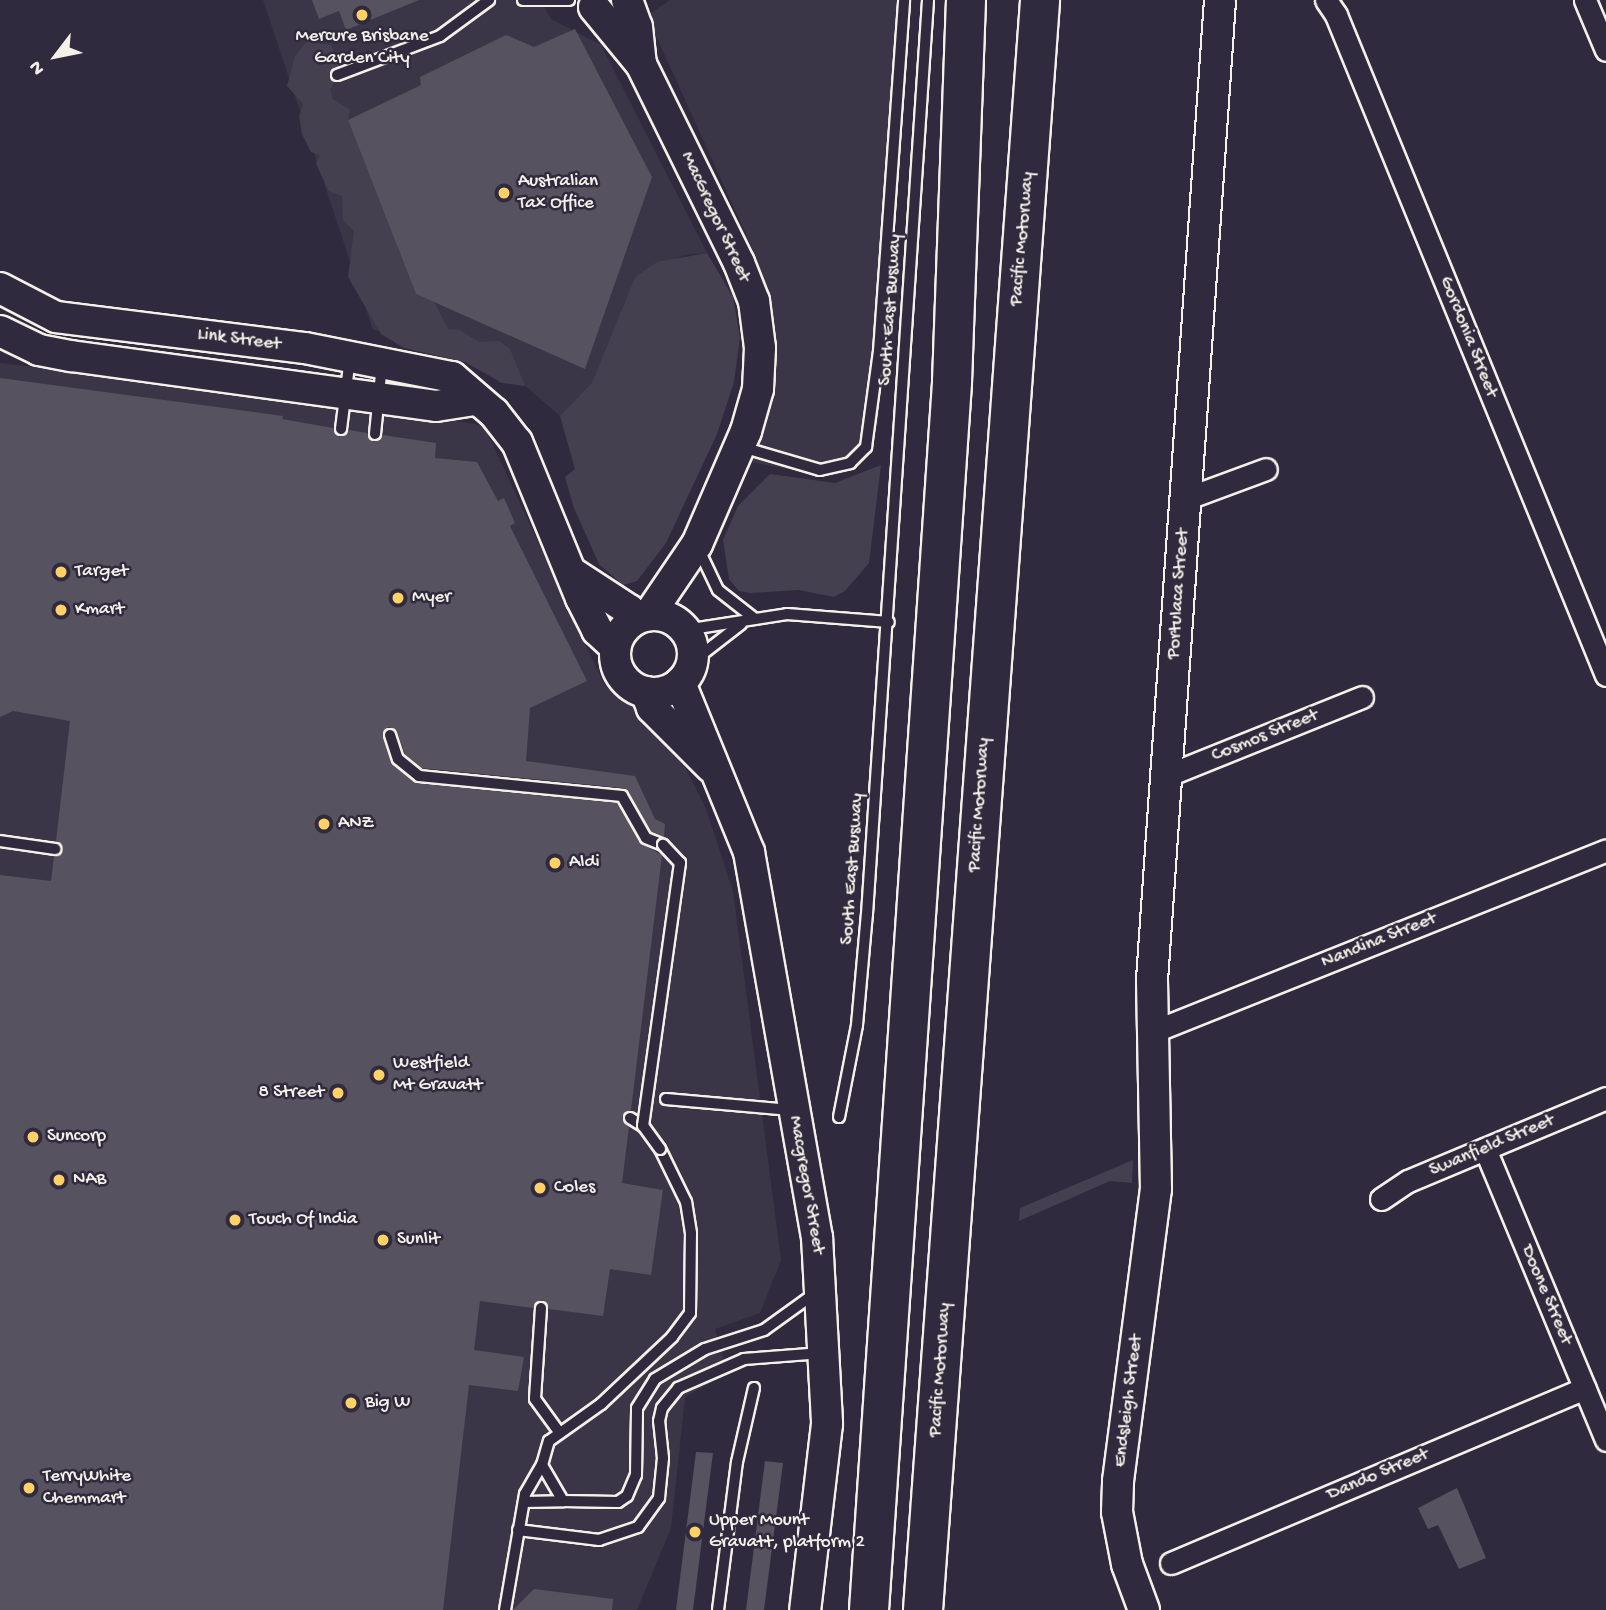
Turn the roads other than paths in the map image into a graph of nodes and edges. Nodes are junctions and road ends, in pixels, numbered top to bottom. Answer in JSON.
{"nodes":[{"id":1,"x":489,"y":0,"type":"edge"},
{"id":2,"x":523,"y":0,"type":"edge"},
{"id":3,"x":628,"y":0,"type":"edge"},
{"id":4,"x":904,"y":0,"type":"edge"},
{"id":5,"x":928,"y":0,"type":"edge"},
{"id":6,"x":967,"y":0,"type":"edge"},
{"id":7,"x":1040,"y":0,"type":"edge"},
{"id":8,"x":1220,"y":0,"type":"edge"},
{"id":9,"x":1326,"y":0,"type":"edge"},
{"id":10,"x":1585,"y":0,"type":"edge"},
{"id":11,"x":588,"y":2,"type":"edge"},
{"id":12,"x":1606,"y":50,"type":"edge"},
{"id":13,"x":641,"y":64,"type":"junction"},
{"id":14,"x":337,"y":75,"type":"dead end"},
{"id":15,"x":0,"y":288,"type":"edge"},
{"id":16,"x":0,"y":331,"type":"edge"},
{"id":17,"x":351,"y":356,"type":"junction"},
{"id":18,"x":383,"y":361,"type":"junction"},
{"id":19,"x":346,"y":392,"type":"junction"},
{"id":20,"x":379,"y":397,"type":"junction"},
{"id":21,"x":475,"y":400,"type":"junction"},
{"id":22,"x":341,"y":429,"type":"dead end"},
{"id":23,"x":375,"y":434,"type":"dead end"},
{"id":24,"x":739,"y":446,"type":"junction"},
{"id":25,"x":1266,"y":469,"type":"dead end"},
{"id":26,"x":1185,"y":499,"type":"junction"},
{"id":27,"x":697,"y":544,"type":"junction"},
{"id":28,"x":574,"y":574,"type":"junction"},
{"id":29,"x":755,"y":619,"type":"junction"},
{"id":30,"x":662,"y":622,"type":"junction"},
{"id":31,"x":888,"y":622,"type":"junction"},
{"id":32,"x":741,"y":624,"type":"junction"},
{"id":33,"x":615,"y":647,"type":"junction"},
{"id":34,"x":686,"y":672,"type":"junction"},
{"id":35,"x":1606,"y":675,"type":"edge"},
{"id":36,"x":646,"y":692,"type":"junction"},
{"id":37,"x":1362,"y":697,"type":"dead end"},
{"id":38,"x":390,"y":735,"type":"dead end"},
{"id":39,"x":713,"y":769,"type":"junction"},
{"id":40,"x":1168,"y":775,"type":"junction"},
{"id":41,"x":0,"y":841,"type":"edge"},
{"id":42,"x":55,"y":849,"type":"dead end"},
{"id":43,"x":1606,"y":850,"type":"edge"},
{"id":44,"x":1152,"y":1032,"type":"junction"},
{"id":45,"x":1606,"y":1098,"type":"edge"},
{"id":46,"x":666,"y":1099,"type":"dead end"},
{"id":47,"x":793,"y":1111,"type":"junction"},
{"id":48,"x":839,"y":1117,"type":"dead end"},
{"id":49,"x":630,"y":1118,"type":"dead end"},
{"id":50,"x":643,"y":1126,"type":"junction"},
{"id":51,"x":1485,"y":1149,"type":"junction"},
{"id":52,"x":1156,"y":1189,"type":"joint"},
{"id":53,"x":1381,"y":1199,"type":"dead end"},
{"id":54,"x":822,"y":1288,"type":"junction"},
{"id":55,"x":541,"y":1308,"type":"dead end"},
{"id":56,"x":824,"y":1352,"type":"junction"},
{"id":57,"x":754,"y":1388,"type":"dead end"},
{"id":58,"x":1585,"y":1388,"type":"junction"},
{"id":59,"x":559,"y":1432,"type":"junction"},
{"id":60,"x":1606,"y":1440,"type":"edge"},
{"id":61,"x":542,"y":1465,"type":"junction"},
{"id":62,"x":563,"y":1500,"type":"junction"},
{"id":63,"x":524,"y":1502,"type":"junction"},
{"id":64,"x":519,"y":1530,"type":"junction"},
{"id":65,"x":1171,"y":1563,"type":"dead end"},
{"id":66,"x":505,"y":1610,"type":"edge"},
{"id":67,"x":718,"y":1610,"type":"edge"},
{"id":68,"x":805,"y":1610,"type":"edge"},
{"id":69,"x":869,"y":1610,"type":"edge"},
{"id":70,"x":923,"y":1610,"type":"edge"},
{"id":71,"x":1144,"y":1610,"type":"edge"}],
"edges":[{"from":1,"to":14,"type":"lane"},
{"from":2,"to":11,"type":"lane"},
{"from":3,"to":13,"type":"street","name":"MacGregor Street"},
{"from":4,"to":24,"type":"lane"},
{"from":5,"to":31,"type":"lane","name":"South East Busway"},
{"from":6,"to":69,"type":"highway"},
{"from":7,"to":70,"type":"highway","name":"Pacific Motorway"},
{"from":8,"to":26,"type":"street","name":"Portulaca Street"},
{"from":9,"to":35,"type":"street","name":"Gordonia Street"},
{"from":10,"to":12,"type":"street"},
{"from":11,"to":13,"type":"street","name":"MacGregor Street"},
{"from":13,"to":24,"type":"street","name":"MacGregor Street"},
{"from":15,"to":17,"type":"street","name":"Link Street"},
{"from":16,"to":19,"type":"street","name":"Link Street"},
{"from":17,"to":18,"type":"street","name":"Link Street"},
{"from":17,"to":19,"type":"lane"},
{"from":18,"to":20,"type":"lane"},
{"from":18,"to":21,"type":"street","name":"Link Street"},
{"from":19,"to":20,"type":"street","name":"Link Street"},
{"from":19,"to":22,"type":"lane"},
{"from":20,"to":21,"type":"street","name":"Link Street"},
{"from":20,"to":23,"type":"lane"},
{"from":21,"to":28,"type":"street","name":"Link Street"},
{"from":24,"to":27,"type":"street","name":"MacGregor Street"},
{"from":25,"to":26,"type":"street"},
{"from":26,"to":40,"type":"street","name":"Portulaca Street"},
{"from":27,"to":29,"type":"lane"},
{"from":27,"to":30,"type":"street","name":"MacGregor Street"},
{"from":28,"to":30,"type":"street"},
{"from":28,"to":33,"type":"street","name":"Link Street"},
{"from":29,"to":31,"type":"lane"},
{"from":29,"to":32,"type":"lane"},
{"from":30,"to":32,"type":"lane"},
{"from":30,"to":33,"type":"street"},
{"from":30,"to":34,"type":"street"},
{"from":31,"to":48,"type":"lane","name":"South East Busway"},
{"from":32,"to":34,"type":"lane"},
{"from":33,"to":36,"type":"street"},
{"from":34,"to":36,"type":"street"},
{"from":34,"to":39,"type":"street","name":"Macgregor Street"},
{"from":36,"to":39,"type":"street","name":"Macgregor Street"},
{"from":37,"to":40,"type":"street","name":"Cosmos Street"},
{"from":38,"to":50,"type":"lane","bridge":true},
{"from":39,"to":47,"type":"street","name":"Macgregor Street"},
{"from":40,"to":44,"type":"street","name":"Portulaca Street"},
{"from":41,"to":42,"type":"lane"},
{"from":43,"to":44,"type":"street","name":"Nandina Street"},
{"from":44,"to":52,"type":"street","name":"Portulaca Street"},
{"from":45,"to":51,"type":"street","name":"Swanfield Street"},
{"from":46,"to":47,"type":"lane"},
{"from":47,"to":54,"type":"street","name":"Macgregor Street"},
{"from":49,"to":50,"type":"lane"},
{"from":50,"to":59,"type":"lane","bridge":true},
{"from":51,"to":53,"type":"street","name":"Swanfield Street"},
{"from":51,"to":58,"type":"street","name":"Doone Street"},
{"from":52,"to":71,"type":"street","name":"Endsleigh Street"},
{"from":54,"to":56,"type":"street","name":"Macgregor Street"},
{"from":54,"to":62,"type":"lane"},
{"from":55,"to":59,"type":"lane"},
{"from":56,"to":64,"type":"lane"},
{"from":56,"to":68,"type":"street","name":"Macgregor Street"},
{"from":57,"to":67,"type":"lane"},
{"from":58,"to":60,"type":"street","name":"Doone Street"},
{"from":58,"to":65,"type":"street","name":"Dando Street"},
{"from":59,"to":61,"type":"lane"},
{"from":61,"to":62,"type":"lane"},
{"from":61,"to":63,"type":"lane"},
{"from":62,"to":63,"type":"lane"},
{"from":63,"to":64,"type":"lane"},
{"from":64,"to":66,"type":"lane"}]}
